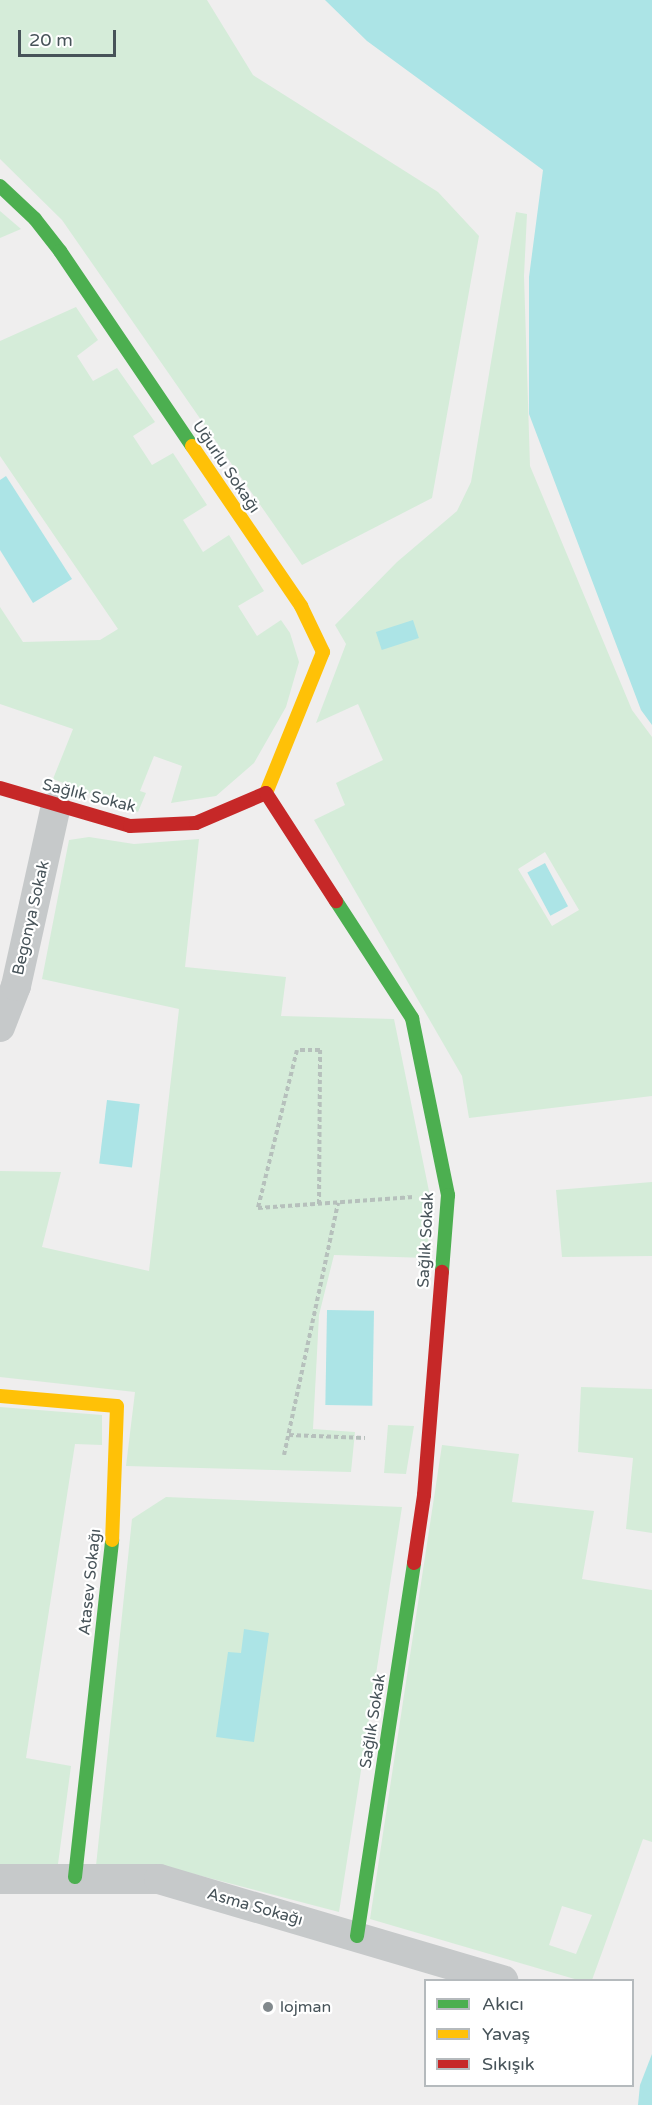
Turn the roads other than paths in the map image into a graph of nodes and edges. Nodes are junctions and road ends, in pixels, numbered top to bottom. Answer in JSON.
{"nodes":[{"id":1,"x":0,"y":186,"type":"edge"},
{"id":2,"x":0,"y":788,"type":"edge"},
{"id":3,"x":266,"y":793,"type":"junction"},
{"id":4,"x":56,"y":806,"type":"junction"},
{"id":5,"x":0,"y":1027,"type":"edge"},
{"id":6,"x":0,"y":1396,"type":"edge"},
{"id":7,"x":75,"y":1877,"type":"junction"},
{"id":8,"x":0,"y":1879,"type":"edge"},
{"id":9,"x":357,"y":1936,"type":"junction"},
{"id":10,"x":500,"y":1979,"type":"edge"}],
"edges":[{"from":1,"to":3,"type":"street","name":"Uğurlu Sokağı"},
{"from":2,"to":4,"type":"street","name":"Sağlık Sokak"},
{"from":3,"to":4,"type":"street","name":"Sağlık Sokak"},
{"from":3,"to":9,"type":"street","name":"Sağlık Sokak"},
{"from":4,"to":5,"type":"street","name":"Begonya Sokak"},
{"from":6,"to":7,"type":"street","name":"Atasev Sokağı"},
{"from":7,"to":8,"type":"street","name":"Asma Sokağı"},
{"from":7,"to":9,"type":"street","name":"Asma Sokağı"},
{"from":9,"to":10,"type":"street","name":"Asma Sokağı"}]}
